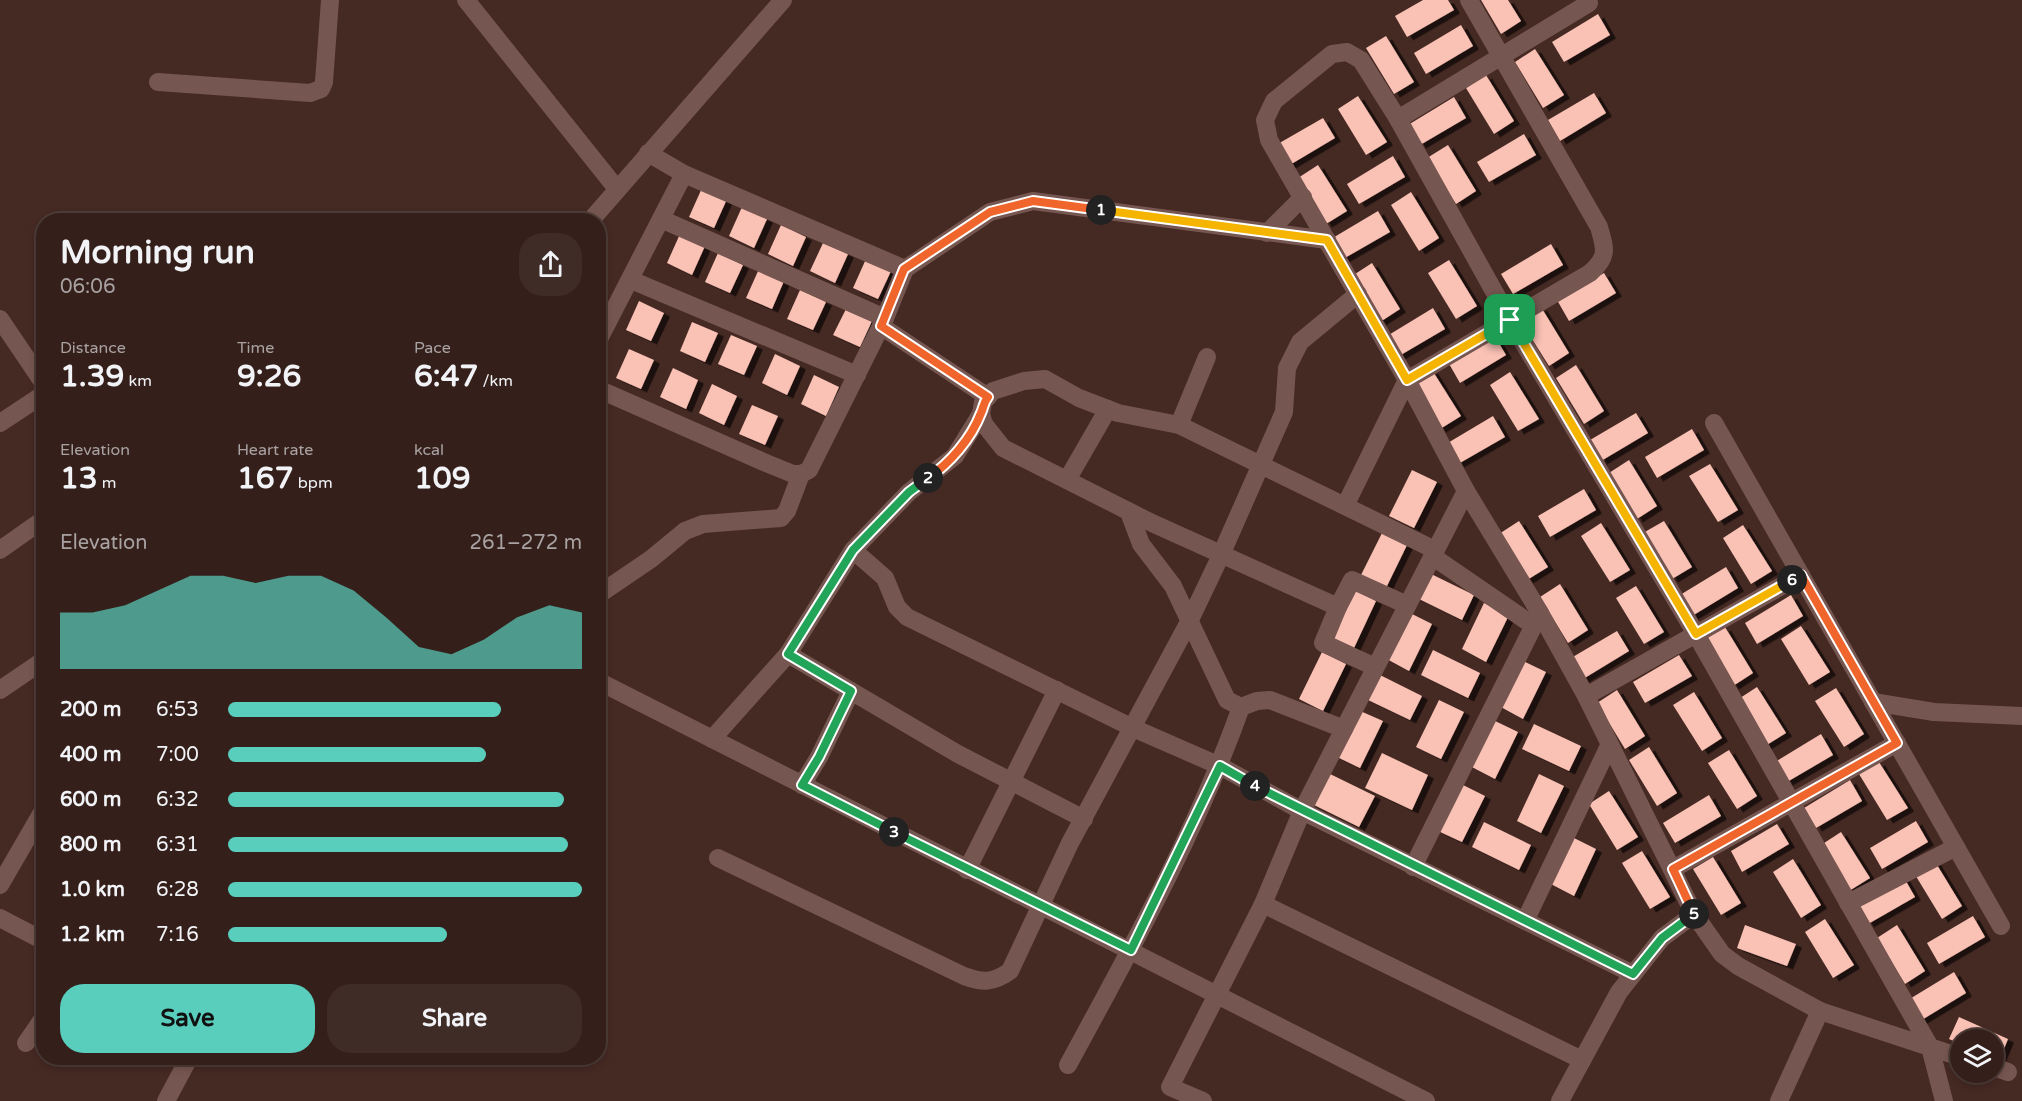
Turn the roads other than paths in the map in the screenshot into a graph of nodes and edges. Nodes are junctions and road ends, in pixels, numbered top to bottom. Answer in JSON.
{"nodes":[{"id":1,"x":330,"y":0,"type":"edge"},
{"id":2,"x":466,"y":0,"type":"edge"},
{"id":3,"x":783,"y":0,"type":"edge"},
{"id":4,"x":1469,"y":0,"type":"edge"},
{"id":5,"x":1589,"y":3,"type":"dead end"},
{"id":6,"x":1501,"y":57,"type":"junction"},
{"id":7,"x":158,"y":82,"type":"dead end"},
{"id":8,"x":1398,"y":119,"type":"junction"},
{"id":9,"x":648,"y":153,"type":"junction"},
{"id":10,"x":684,"y":174,"type":"junction"},
{"id":11,"x":618,"y":189,"type":"junction"},
{"id":12,"x":1303,"y":197,"type":"junction"},
{"id":13,"x":597,"y":213,"type":"edge"},
{"id":14,"x":661,"y":219,"type":"junction"},
{"id":15,"x":1267,"y":233,"type":"junction"},
{"id":16,"x":1327,"y":240,"type":"junction"},
{"id":17,"x":904,"y":269,"type":"junction"},
{"id":18,"x":631,"y":280,"type":"junction"},
{"id":19,"x":1358,"y":294,"type":"junction"},
{"id":20,"x":0,"y":319,"type":"edge"},
{"id":21,"x":1510,"y":320,"type":"junction"},
{"id":22,"x":883,"y":322,"type":"junction"},
{"id":23,"x":606,"y":326,"type":"edge"},
{"id":24,"x":1207,"y":357,"type":"dead end"},
{"id":25,"x":36,"y":372,"type":"edge"},
{"id":26,"x":857,"y":375,"type":"junction"},
{"id":27,"x":1407,"y":380,"type":"junction"},
{"id":28,"x":606,"y":393,"type":"edge"},
{"id":29,"x":36,"y":399,"type":"edge"},
{"id":30,"x":984,"y":405,"type":"junction"},
{"id":31,"x":1108,"y":409,"type":"junction"},
{"id":32,"x":0,"y":423,"type":"edge"},
{"id":33,"x":1714,"y":423,"type":"dead end"},
{"id":34,"x":1179,"y":425,"type":"junction"},
{"id":35,"x":1260,"y":464,"type":"junction"},
{"id":36,"x":801,"y":474,"type":"junction"},
{"id":37,"x":1067,"y":480,"type":"junction"},
{"id":38,"x":1466,"y":491,"type":"junction"},
{"id":39,"x":1346,"y":506,"type":"junction"},
{"id":40,"x":1129,"y":512,"type":"junction"},
{"id":41,"x":36,"y":525,"type":"edge"},
{"id":42,"x":0,"y":550,"type":"edge"},
{"id":43,"x":853,"y":550,"type":"junction"},
{"id":44,"x":1434,"y":553,"type":"junction"},
{"id":45,"x":1221,"y":555,"type":"junction"},
{"id":46,"x":1801,"y":575,"type":"junction"},
{"id":47,"x":606,"y":589,"type":"edge"},
{"id":48,"x":1407,"y":604,"type":"junction"},
{"id":49,"x":1338,"y":607,"type":"junction"},
{"id":50,"x":1537,"y":619,"type":"junction"},
{"id":51,"x":1190,"y":620,"type":"junction"},
{"id":52,"x":1696,"y":634,"type":"junction"},
{"id":53,"x":788,"y":654,"type":"junction"},
{"id":54,"x":36,"y":665,"type":"edge"},
{"id":55,"x":1375,"y":667,"type":"junction"},
{"id":56,"x":606,"y":685,"type":"edge"},
{"id":57,"x":0,"y":690,"type":"edge"},
{"id":58,"x":1057,"y":690,"type":"junction"},
{"id":59,"x":851,"y":691,"type":"junction"},
{"id":60,"x":1586,"y":696,"type":"junction"},
{"id":61,"x":1873,"y":702,"type":"junction"},
{"id":62,"x":1241,"y":706,"type":"junction"},
{"id":63,"x":2022,"y":716,"type":"edge"},
{"id":64,"x":1133,"y":728,"type":"junction"},
{"id":65,"x":1344,"y":729,"type":"junction"},
{"id":66,"x":712,"y":739,"type":"junction"},
{"id":67,"x":1897,"y":743,"type":"junction"},
{"id":68,"x":1609,"y":746,"type":"junction"},
{"id":69,"x":1220,"y":766,"type":"junction"},
{"id":70,"x":1012,"y":782,"type":"junction"},
{"id":71,"x":802,"y":785,"type":"junction"},
{"id":72,"x":1791,"y":802,"type":"junction"},
{"id":73,"x":1302,"y":811,"type":"junction"},
{"id":74,"x":1084,"y":819,"type":"junction"},
{"id":75,"x":36,"y":823,"type":"edge"},
{"id":76,"x":1956,"y":847,"type":"junction"},
{"id":77,"x":718,"y":858,"type":"dead end"},
{"id":78,"x":1413,"y":867,"type":"junction"},
{"id":79,"x":1673,"y":869,"type":"junction"},
{"id":80,"x":967,"y":870,"type":"junction"},
{"id":81,"x":0,"y":885,"type":"edge"},
{"id":82,"x":1848,"y":903,"type":"junction"},
{"id":83,"x":1263,"y":904,"type":"junction"},
{"id":84,"x":1039,"y":907,"type":"junction"},
{"id":85,"x":1694,"y":914,"type":"junction"},
{"id":86,"x":0,"y":918,"type":"edge"},
{"id":87,"x":1525,"y":921,"type":"junction"},
{"id":88,"x":2001,"y":926,"type":"dead end"},
{"id":89,"x":36,"y":937,"type":"edge"},
{"id":90,"x":1131,"y":950,"type":"junction"},
{"id":91,"x":1633,"y":974,"type":"junction"},
{"id":92,"x":1218,"y":994,"type":"junction"},
{"id":93,"x":1820,"y":1011,"type":"junction"},
{"id":94,"x":36,"y":1029,"type":"edge"},
{"id":95,"x":26,"y":1043,"type":"dead end"},
{"id":96,"x":1930,"y":1047,"type":"junction"},
{"id":97,"x":1950,"y":1054,"type":"edge"},
{"id":98,"x":1582,"y":1060,"type":"junction"},
{"id":99,"x":185,"y":1065,"type":"edge"},
{"id":100,"x":1068,"y":1065,"type":"dead end"},
{"id":101,"x":165,"y":1101,"type":"edge"},
{"id":102,"x":1203,"y":1101,"type":"edge"},
{"id":103,"x":1426,"y":1101,"type":"edge"},
{"id":104,"x":1560,"y":1101,"type":"edge"},
{"id":105,"x":1779,"y":1101,"type":"edge"},
{"id":106,"x":1944,"y":1101,"type":"edge"}],
"edges":[{"from":1,"to":7,"type":"street"},
{"from":2,"to":11,"type":"street"},
{"from":3,"to":9,"type":"street"},
{"from":4,"to":6,"type":"street"},
{"from":5,"to":6,"type":"street"},
{"from":6,"to":8,"type":"street"},
{"from":6,"to":21,"type":"street"},
{"from":8,"to":12,"type":"street"},
{"from":8,"to":21,"type":"street"},
{"from":9,"to":10,"type":"street"},
{"from":9,"to":11,"type":"street"},
{"from":10,"to":14,"type":"street"},
{"from":10,"to":17,"type":"street"},
{"from":11,"to":13,"type":"street"},
{"from":12,"to":15,"type":"street"},
{"from":12,"to":16,"type":"street"},
{"from":14,"to":18,"type":"street"},
{"from":14,"to":22,"type":"street"},
{"from":15,"to":16,"type":"street"},
{"from":15,"to":17,"type":"street"},
{"from":16,"to":19,"type":"street"},
{"from":17,"to":22,"type":"street"},
{"from":18,"to":23,"type":"street"},
{"from":18,"to":26,"type":"street"},
{"from":19,"to":27,"type":"street"},
{"from":19,"to":35,"type":"street"},
{"from":20,"to":25,"type":"street"},
{"from":21,"to":27,"type":"street"},
{"from":21,"to":52,"type":"street"},
{"from":22,"to":26,"type":"street"},
{"from":22,"to":30,"type":"street"},
{"from":24,"to":34,"type":"street"},
{"from":26,"to":36,"type":"street"},
{"from":27,"to":38,"type":"street"},
{"from":27,"to":39,"type":"street"},
{"from":28,"to":36,"type":"street"},
{"from":29,"to":32,"type":"street"},
{"from":30,"to":31,"type":"street"},
{"from":30,"to":37,"type":"street"},
{"from":30,"to":43,"type":"street"},
{"from":31,"to":34,"type":"street"},
{"from":31,"to":37,"type":"street"},
{"from":33,"to":46,"type":"street"},
{"from":34,"to":35,"type":"street"},
{"from":35,"to":39,"type":"street"},
{"from":35,"to":45,"type":"street"},
{"from":36,"to":47,"type":"street"},
{"from":37,"to":40,"type":"street"},
{"from":38,"to":44,"type":"street"},
{"from":38,"to":50,"type":"street"},
{"from":39,"to":44,"type":"street"},
{"from":40,"to":45,"type":"street"},
{"from":40,"to":51,"type":"street"},
{"from":41,"to":42,"type":"street"},
{"from":43,"to":53,"type":"street"},
{"from":43,"to":58,"type":"street"},
{"from":44,"to":48,"type":"street"},
{"from":44,"to":50,"type":"street"},
{"from":45,"to":49,"type":"street"},
{"from":45,"to":51,"type":"street"},
{"from":46,"to":52,"type":"street"},
{"from":46,"to":61,"type":"street"},
{"from":48,"to":49,"type":"street"},
{"from":48,"to":55,"type":"street"},
{"from":49,"to":55,"type":"street"},
{"from":50,"to":60,"type":"street"},
{"from":50,"to":78,"type":"street"},
{"from":51,"to":62,"type":"street"},
{"from":51,"to":64,"type":"street"},
{"from":52,"to":60,"type":"street"},
{"from":52,"to":72,"type":"street"},
{"from":53,"to":59,"type":"street"},
{"from":53,"to":66,"type":"street"},
{"from":54,"to":57,"type":"street"},
{"from":55,"to":65,"type":"street"},
{"from":56,"to":66,"type":"street"},
{"from":58,"to":64,"type":"street"},
{"from":58,"to":70,"type":"street"},
{"from":59,"to":70,"type":"street"},
{"from":59,"to":71,"type":"street"},
{"from":60,"to":68,"type":"street"},
{"from":61,"to":63,"type":"street"},
{"from":61,"to":67,"type":"street"},
{"from":62,"to":65,"type":"street"},
{"from":62,"to":69,"type":"street"},
{"from":64,"to":69,"type":"street"},
{"from":64,"to":74,"type":"street"},
{"from":65,"to":73,"type":"street"},
{"from":66,"to":71,"type":"street"},
{"from":67,"to":72,"type":"street"},
{"from":67,"to":76,"type":"street"},
{"from":68,"to":79,"type":"street"},
{"from":68,"to":87,"type":"street"},
{"from":69,"to":73,"type":"street"},
{"from":69,"to":90,"type":"street"},
{"from":70,"to":74,"type":"street"},
{"from":70,"to":80,"type":"street"},
{"from":71,"to":80,"type":"street"},
{"from":72,"to":79,"type":"street"},
{"from":72,"to":82,"type":"street"},
{"from":73,"to":78,"type":"street"},
{"from":73,"to":83,"type":"street"},
{"from":74,"to":84,"type":"street"},
{"from":75,"to":81,"type":"street"},
{"from":76,"to":82,"type":"street"},
{"from":76,"to":88,"type":"street"},
{"from":77,"to":84,"type":"street"},
{"from":78,"to":87,"type":"street"},
{"from":79,"to":85,"type":"street"},
{"from":80,"to":84,"type":"street"},
{"from":82,"to":96,"type":"street"},
{"from":83,"to":92,"type":"street"},
{"from":83,"to":98,"type":"street"},
{"from":84,"to":90,"type":"street"},
{"from":85,"to":91,"type":"street"},
{"from":85,"to":93,"type":"street"},
{"from":86,"to":89,"type":"street"},
{"from":87,"to":91,"type":"street"},
{"from":90,"to":92,"type":"street"},
{"from":90,"to":100,"type":"street"},
{"from":91,"to":98,"type":"street"},
{"from":92,"to":102,"type":"street"},
{"from":92,"to":103,"type":"street"},
{"from":93,"to":96,"type":"street"},
{"from":93,"to":105,"type":"street"},
{"from":94,"to":95,"type":"street"},
{"from":96,"to":97,"type":"street"},
{"from":96,"to":106,"type":"street"},
{"from":98,"to":104,"type":"street"},
{"from":99,"to":101,"type":"street"}]}
